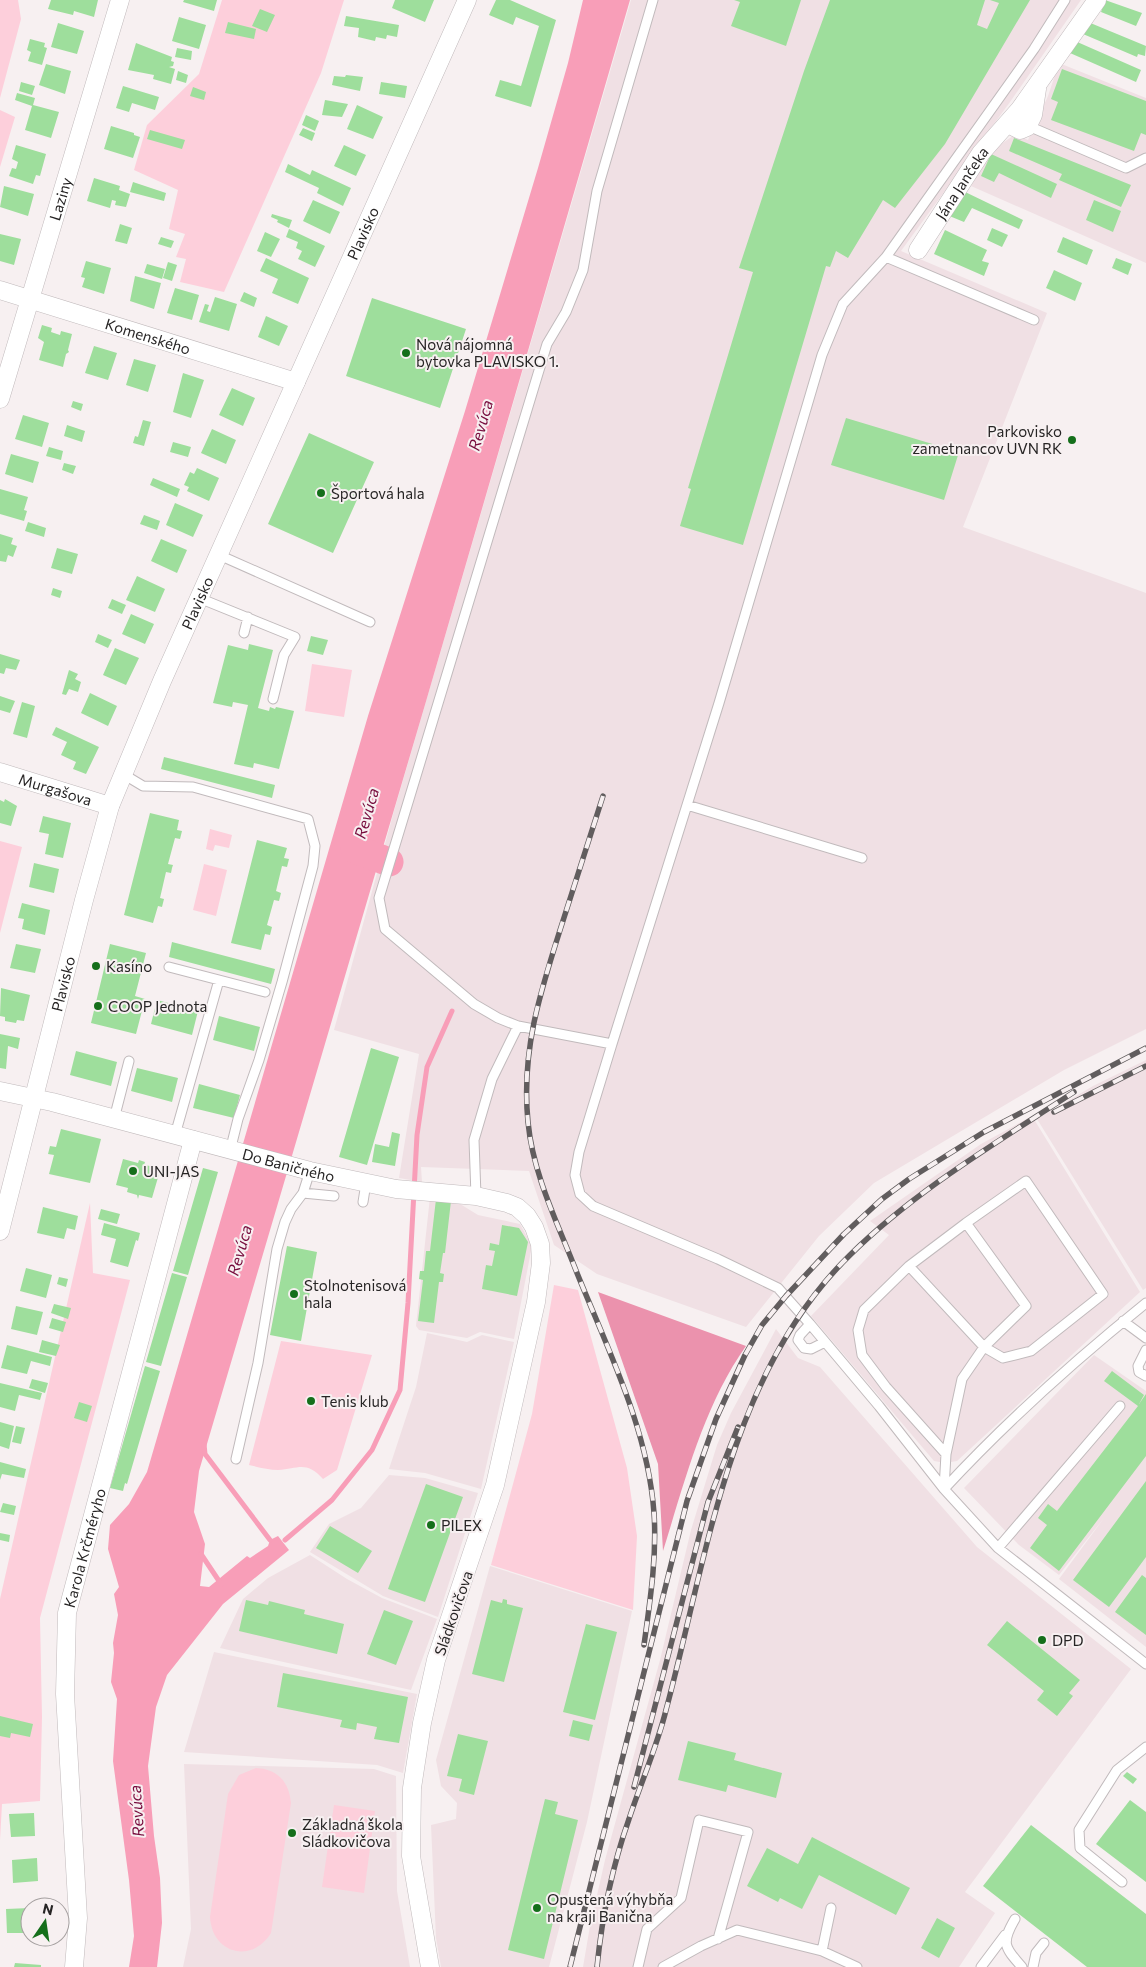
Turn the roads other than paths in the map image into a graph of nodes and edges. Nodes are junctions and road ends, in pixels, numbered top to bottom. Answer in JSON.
{"nodes":[{"id":1,"x":120,"y":0,"type":"edge"},
{"id":2,"x":468,"y":0,"type":"edge"},
{"id":3,"x":653,"y":0,"type":"edge"},
{"id":4,"x":1065,"y":0,"type":"edge"},
{"id":5,"x":1097,"y":0,"type":"edge"},
{"id":6,"x":1038,"y":83,"type":"junction"},
{"id":7,"x":1033,"y":115,"type":"junction"},
{"id":8,"x":1012,"y":120,"type":"junction"},
{"id":9,"x":1146,"y":158,"type":"edge"},
{"id":10,"x":918,"y":250,"type":"dead end"},
{"id":11,"x":886,"y":257,"type":"junction"},
{"id":12,"x":0,"y":290,"type":"edge"},
{"id":13,"x":30,"y":299,"type":"junction"},
{"id":14,"x":1034,"y":320,"type":"dead end"},
{"id":15,"x":296,"y":382,"type":"junction"},
{"id":16,"x":0,"y":399,"type":"edge"},
{"id":17,"x":218,"y":554,"type":"junction"},
{"id":18,"x":199,"y":598,"type":"junction"},
{"id":19,"x":248,"y":617,"type":"junction"},
{"id":20,"x":370,"y":622,"type":"dead end"},
{"id":21,"x":244,"y":633,"type":"dead end"},
{"id":22,"x":273,"y":699,"type":"dead end"},
{"id":23,"x":0,"y":772,"type":"edge"},
{"id":24,"x":123,"y":774,"type":"junction"},
{"id":25,"x":687,"y":805,"type":"junction"},
{"id":26,"x":110,"y":806,"type":"junction"},
{"id":27,"x":862,"y":858,"type":"dead end"},
{"id":28,"x":169,"y":967,"type":"dead end"},
{"id":29,"x":219,"y":980,"type":"junction"},
{"id":30,"x":265,"y":992,"type":"dead end"},
{"id":31,"x":518,"y":1026,"type":"junction"},
{"id":32,"x":612,"y":1044,"type":"junction"},
{"id":33,"x":129,"y":1061,"type":"dead end"},
{"id":34,"x":0,"y":1091,"type":"edge"},
{"id":35,"x":33,"y":1098,"type":"junction"},
{"id":36,"x":114,"y":1119,"type":"junction"},
{"id":37,"x":175,"y":1135,"type":"junction"},
{"id":38,"x":193,"y":1140,"type":"junction"},
{"id":39,"x":233,"y":1151,"type":"junction"},
{"id":40,"x":302,"y":1169,"type":"junction"},
{"id":41,"x":366,"y":1183,"type":"junction"},
{"id":42,"x":303,"y":1193,"type":"junction"},
{"id":43,"x":334,"y":1196,"type":"dead end"},
{"id":44,"x":476,"y":1196,"type":"junction"},
{"id":45,"x":363,"y":1202,"type":"dead end"},
{"id":46,"x":966,"y":1223,"type":"junction"},
{"id":47,"x":0,"y":1231,"type":"edge"},
{"id":48,"x":541,"y":1263,"type":"joint"},
{"id":49,"x":909,"y":1266,"type":"junction"},
{"id":50,"x":1146,"y":1302,"type":"edge"},
{"id":51,"x":1123,"y":1321,"type":"junction"},
{"id":52,"x":810,"y":1324,"type":"junction"},
{"id":53,"x":1146,"y":1338,"type":"edge"},
{"id":54,"x":825,"y":1342,"type":"junction"},
{"id":55,"x":984,"y":1347,"type":"junction"},
{"id":56,"x":1146,"y":1350,"type":"edge"},
{"id":57,"x":1146,"y":1376,"type":"edge"},
{"id":58,"x":1120,"y":1406,"type":"dead end"},
{"id":59,"x":946,"y":1454,"type":"junction"},
{"id":60,"x":236,"y":1459,"type":"dead end"},
{"id":61,"x":944,"y":1489,"type":"junction"},
{"id":62,"x":998,"y":1548,"type":"junction"},
{"id":63,"x":1146,"y":1664,"type":"edge"},
{"id":64,"x":1146,"y":1747,"type":"edge"},
{"id":65,"x":1122,"y":1882,"type":"dead end"},
{"id":66,"x":831,"y":1908,"type":"dead end"},
{"id":67,"x":1015,"y":1919,"type":"dead end"},
{"id":68,"x":1005,"y":1936,"type":"junction"},
{"id":69,"x":718,"y":1938,"type":"junction"},
{"id":70,"x":1044,"y":1943,"type":"dead end"},
{"id":71,"x":822,"y":1951,"type":"junction"},
{"id":72,"x":74,"y":1967,"type":"edge"},
{"id":73,"x":430,"y":1967,"type":"edge"},
{"id":74,"x":638,"y":1967,"type":"edge"},
{"id":75,"x":664,"y":1967,"type":"edge"},
{"id":76,"x":857,"y":1967,"type":"edge"},
{"id":77,"x":981,"y":1967,"type":"edge"},
{"id":78,"x":1022,"y":1967,"type":"edge"},
{"id":79,"x":1033,"y":1967,"type":"edge"}],
"edges":[{"from":1,"to":13,"type":"street","name":"Laziny"},
{"from":2,"to":15,"type":"street","name":"Plavisko"},
{"from":3,"to":31,"type":"lane"},
{"from":4,"to":11,"type":"lane"},
{"from":5,"to":6,"type":"street","name":"Jána Jančeka"},
{"from":6,"to":7,"type":"street","name":"Jána Jančeka"},
{"from":6,"to":8,"type":"street","name":"Jána Jančeka"},
{"from":7,"to":8,"type":"street"},
{"from":7,"to":9,"type":"lane"},
{"from":8,"to":10,"type":"street","name":"Jána Jančeka"},
{"from":11,"to":14,"type":"lane"},
{"from":11,"to":25,"type":"lane"},
{"from":12,"to":13,"type":"street","name":"Komenského"},
{"from":13,"to":15,"type":"street","name":"Komenského"},
{"from":13,"to":16,"type":"street","name":"Laziny"},
{"from":15,"to":17,"type":"street","name":"Plavisko"},
{"from":17,"to":18,"type":"street","name":"Plavisko"},
{"from":17,"to":20,"type":"lane"},
{"from":18,"to":19,"type":"lane"},
{"from":18,"to":24,"type":"street","name":"Plavisko"},
{"from":19,"to":21,"type":"lane"},
{"from":19,"to":22,"type":"lane"},
{"from":23,"to":26,"type":"street","name":"Murgašova"},
{"from":24,"to":26,"type":"street","name":"Plavisko"},
{"from":24,"to":39,"type":"lane"},
{"from":25,"to":27,"type":"lane"},
{"from":25,"to":32,"type":"lane"},
{"from":26,"to":35,"type":"street","name":"Plavisko"},
{"from":28,"to":29,"type":"lane"},
{"from":29,"to":30,"type":"lane"},
{"from":29,"to":37,"type":"lane"},
{"from":31,"to":32,"type":"lane"},
{"from":31,"to":44,"type":"lane"},
{"from":32,"to":52,"type":"lane"},
{"from":33,"to":36,"type":"lane"},
{"from":34,"to":35,"type":"street","name":"Do Baničného"},
{"from":35,"to":36,"type":"street","name":"Do Baničného"},
{"from":35,"to":47,"type":"street","name":"Plavisko"},
{"from":36,"to":37,"type":"street","name":"Do Baničného"},
{"from":37,"to":38,"type":"street","name":"Do Baničného"},
{"from":38,"to":39,"type":"street","name":"Do Baničného"},
{"from":38,"to":72,"type":"street","name":"Karola Krčméryho"},
{"from":39,"to":40,"type":"street","name":"Do Baničného"},
{"from":40,"to":41,"type":"street","name":"Do Baničného"},
{"from":40,"to":42,"type":"lane"},
{"from":41,"to":44,"type":"street","name":"Do Baničného"},
{"from":41,"to":45,"type":"lane"},
{"from":42,"to":43,"type":"lane"},
{"from":42,"to":60,"type":"lane"},
{"from":44,"to":48,"type":"street","name":"Do Baničného"},
{"from":46,"to":49,"type":"lane"},
{"from":46,"to":55,"type":"lane"},
{"from":46,"to":55,"type":"lane"},
{"from":48,"to":73,"type":"street","name":"Sládkovičova"},
{"from":49,"to":55,"type":"lane"},
{"from":49,"to":59,"type":"lane"},
{"from":50,"to":51,"type":"lane"},
{"from":51,"to":53,"type":"lane"},
{"from":51,"to":61,"type":"lane"},
{"from":52,"to":54,"type":"lane"},
{"from":52,"to":54,"type":"lane"},
{"from":54,"to":61,"type":"lane"},
{"from":55,"to":59,"type":"lane"},
{"from":56,"to":57,"type":"lane"},
{"from":58,"to":62,"type":"lane"},
{"from":59,"to":61,"type":"lane"},
{"from":61,"to":62,"type":"lane"},
{"from":62,"to":63,"type":"lane"},
{"from":64,"to":65,"type":"lane"},
{"from":66,"to":71,"type":"lane"},
{"from":67,"to":68,"type":"lane"},
{"from":68,"to":77,"type":"lane"},
{"from":68,"to":78,"type":"lane"},
{"from":69,"to":71,"type":"lane"},
{"from":69,"to":74,"type":"lane"},
{"from":69,"to":75,"type":"lane"},
{"from":70,"to":79,"type":"lane"},
{"from":71,"to":76,"type":"lane"}]}
